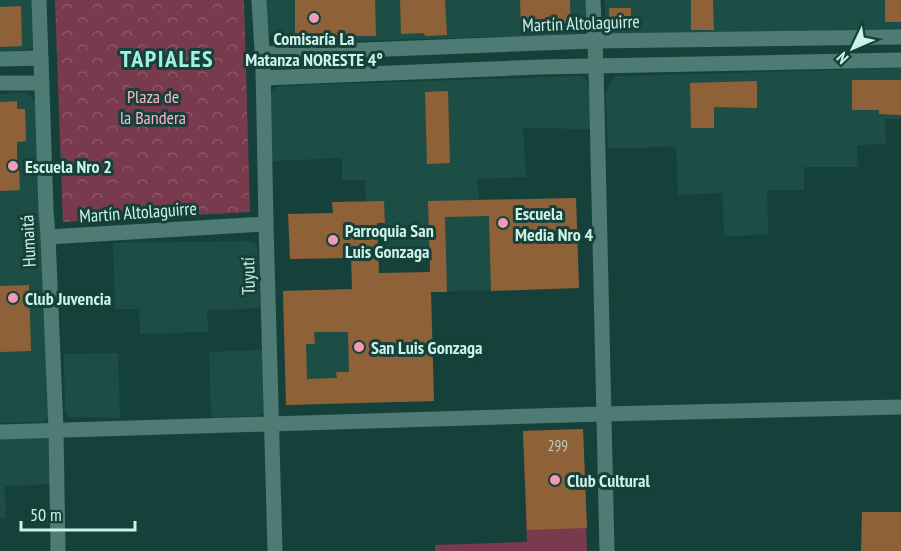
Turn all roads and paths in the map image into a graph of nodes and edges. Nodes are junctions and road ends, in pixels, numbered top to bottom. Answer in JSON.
{"nodes":[{"id":1,"x":39,"y":0,"type":"edge"},
{"id":2,"x":259,"y":0,"type":"edge"},
{"id":3,"x":593,"y":0,"type":"edge"},
{"id":4,"x":901,"y":37,"type":"edge"},
{"id":5,"x":594,"y":41,"type":"junction"},
{"id":6,"x":262,"y":54,"type":"junction"},
{"id":7,"x":41,"y":58,"type":"junction"},
{"id":8,"x":0,"y":59,"type":"edge"},
{"id":9,"x":901,"y":60,"type":"edge"},
{"id":10,"x":596,"y":66,"type":"junction"},
{"id":11,"x":263,"y":78,"type":"junction"},
{"id":12,"x":0,"y":83,"type":"edge"},
{"id":13,"x":42,"y":83,"type":"junction"},
{"id":14,"x":266,"y":224,"type":"junction"},
{"id":15,"x":48,"y":237,"type":"junction"},
{"id":16,"x":901,"y":407,"type":"edge"},
{"id":17,"x":604,"y":414,"type":"junction"},
{"id":18,"x":271,"y":424,"type":"junction"},
{"id":19,"x":56,"y":429,"type":"junction"},
{"id":20,"x":0,"y":432,"type":"edge"},
{"id":21,"x":58,"y":551,"type":"edge"},
{"id":22,"x":274,"y":551,"type":"edge"},
{"id":23,"x":608,"y":551,"type":"edge"}],
"edges":[{"from":1,"to":7,"type":"street","name":"Humaitá"},
{"from":2,"to":6,"type":"street","name":"Tuyutí"},
{"from":3,"to":5,"type":"street"},
{"from":4,"to":5,"type":"street","name":"Martín Altolaguirre"},
{"from":5,"to":6,"type":"street","name":"Martín Altolaguirre"},
{"from":5,"to":10,"type":"street"},
{"from":6,"to":11,"type":"street","name":"Tuyutí"},
{"from":7,"to":8,"type":"street"},
{"from":7,"to":13,"type":"street","name":"Humaitá"},
{"from":9,"to":10,"type":"street"},
{"from":10,"to":11,"type":"street"},
{"from":10,"to":17,"type":"street"},
{"from":11,"to":14,"type":"street","name":"Tuyutí"},
{"from":12,"to":13,"type":"street"},
{"from":13,"to":15,"type":"street","name":"Humaitá"},
{"from":14,"to":15,"type":"street","name":"Martín Altolaguirre"},
{"from":14,"to":18,"type":"street","name":"Tuyutí"},
{"from":15,"to":19,"type":"street","name":"Humaitá"},
{"from":16,"to":17,"type":"street"},
{"from":17,"to":18,"type":"street"},
{"from":17,"to":23,"type":"street"},
{"from":18,"to":19,"type":"street"},
{"from":18,"to":22,"type":"street","name":"Tuyutí"},
{"from":19,"to":20,"type":"street"},
{"from":19,"to":21,"type":"street","name":"Humaitá"}]}
